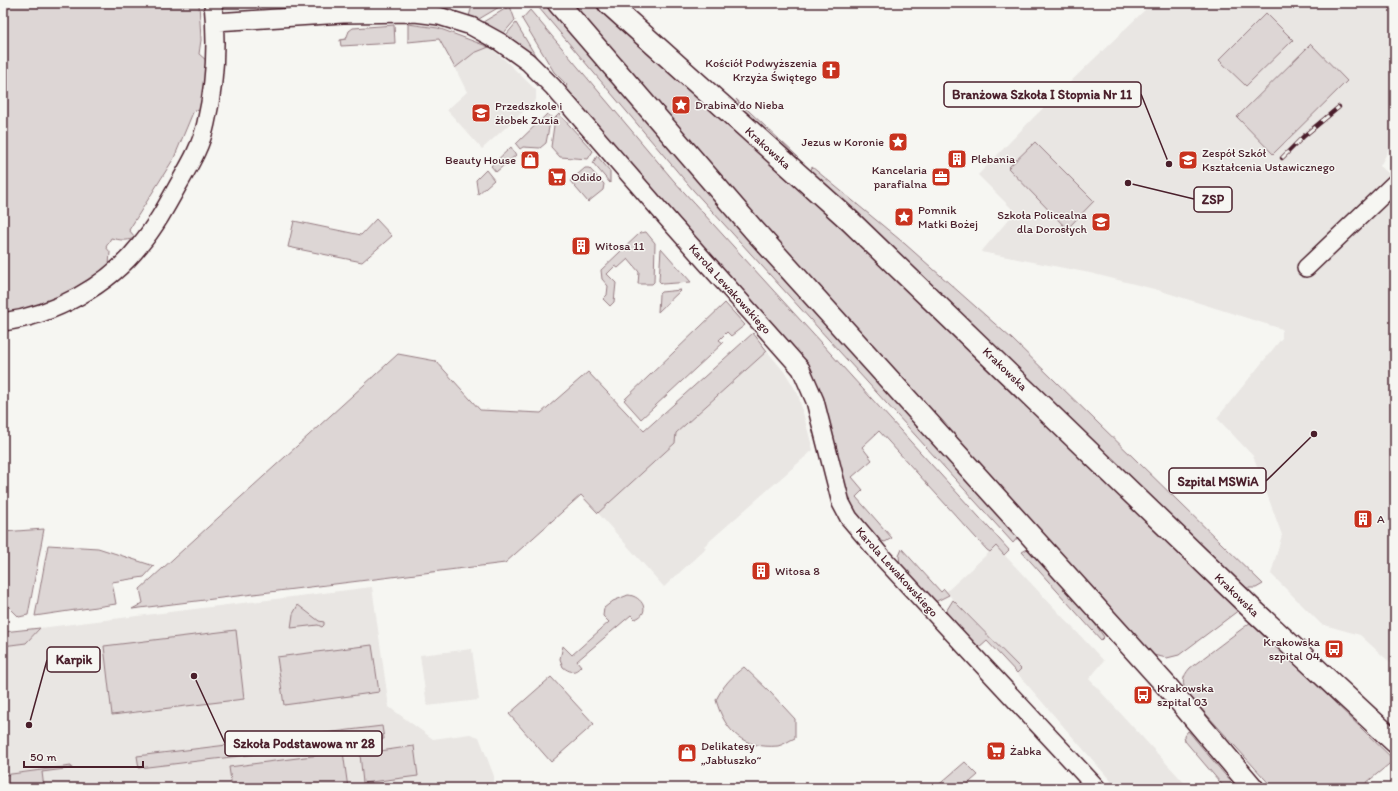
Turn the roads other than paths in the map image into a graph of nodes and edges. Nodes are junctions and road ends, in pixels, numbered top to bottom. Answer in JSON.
{"nodes":[{"id":1,"x":213,"y":3,"type":"edge"},
{"id":2,"x":558,"y":3,"type":"edge"},
{"id":3,"x":608,"y":3,"type":"edge"},
{"id":4,"x":215,"y":22,"type":"junction"},
{"id":5,"x":1395,"y":183,"type":"edge"},
{"id":6,"x":1306,"y":268,"type":"dead end"},
{"id":7,"x":3,"y":322,"type":"edge"},
{"id":8,"x":1395,"y":742,"type":"edge"},
{"id":9,"x":1097,"y":788,"type":"edge"},
{"id":10,"x":1253,"y":788,"type":"edge"}],
"edges":[{"from":1,"to":4,"type":"street"},
{"from":2,"to":10,"type":"main road"},
{"from":3,"to":8,"type":"main road","name":"Krakowska"},
{"from":4,"to":7,"type":"street"},
{"from":4,"to":9,"type":"street","name":"Karola Lewakowskiego"},
{"from":5,"to":6,"type":"street"}]}
